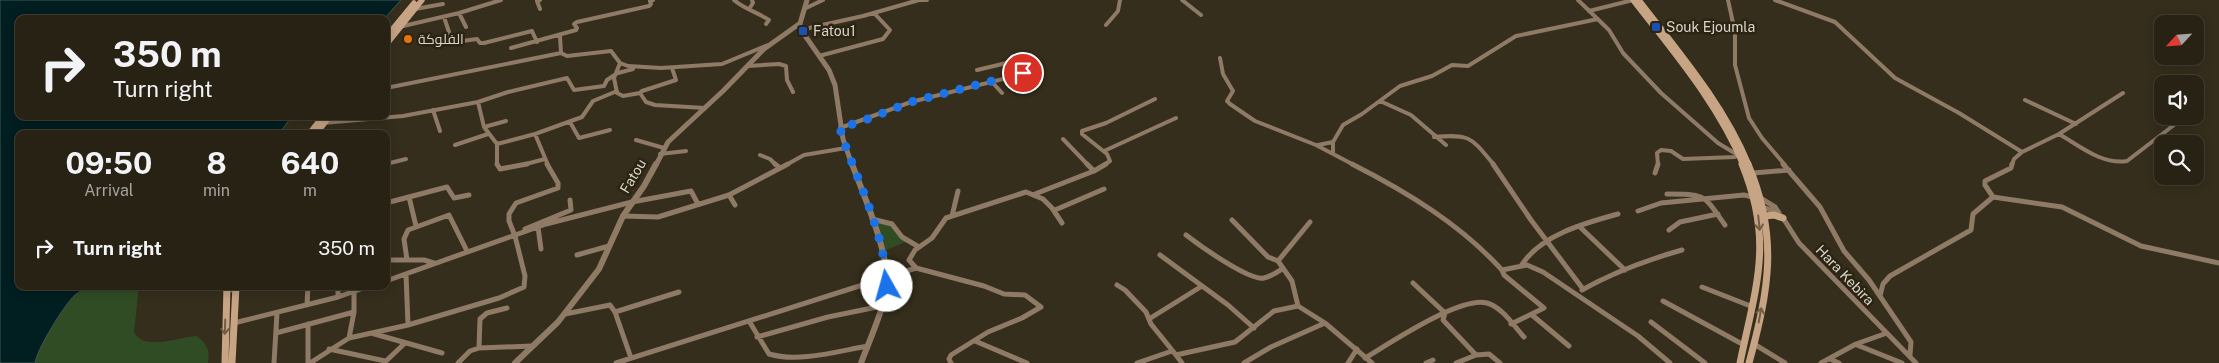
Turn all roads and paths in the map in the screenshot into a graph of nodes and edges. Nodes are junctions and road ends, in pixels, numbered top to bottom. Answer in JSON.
{"nodes":[{"id":1,"x":416,"y":0,"type":"edge"},
{"id":2,"x":422,"y":0,"type":"edge"},
{"id":3,"x":501,"y":0,"type":"edge"},
{"id":4,"x":540,"y":0,"type":"edge"},
{"id":5,"x":653,"y":0,"type":"edge"},
{"id":6,"x":734,"y":0,"type":"edge"},
{"id":7,"x":752,"y":0,"type":"edge"},
{"id":8,"x":807,"y":0,"type":"edge"},
{"id":9,"x":823,"y":0,"type":"edge"},
{"id":10,"x":920,"y":0,"type":"edge"},
{"id":11,"x":927,"y":0,"type":"edge"},
{"id":12,"x":1120,"y":0,"type":"edge"},
{"id":13,"x":1182,"y":0,"type":"edge"},
{"id":14,"x":1578,"y":0,"type":"edge"},
{"id":15,"x":1633,"y":0,"type":"edge"},
{"id":16,"x":1639,"y":0,"type":"edge"},
{"id":17,"x":1728,"y":0,"type":"edge"},
{"id":18,"x":1775,"y":0,"type":"edge"},
{"id":19,"x":443,"y":4,"type":"dead end"},
{"id":20,"x":804,"y":8,"type":"junction"},
{"id":21,"x":414,"y":9,"type":"junction"},
{"id":22,"x":540,"y":9,"type":"dead end"},
{"id":23,"x":749,"y":9,"type":"junction"},
{"id":24,"x":1589,"y":11,"type":"junction"},
{"id":25,"x":459,"y":13,"type":"junction"},
{"id":26,"x":874,"y":13,"type":"junction"},
{"id":27,"x":1201,"y":15,"type":"dead end"},
{"id":28,"x":444,"y":17,"type":"junction"},
{"id":29,"x":1598,"y":19,"type":"junction"},
{"id":30,"x":766,"y":24,"type":"dead end"},
{"id":31,"x":1106,"y":25,"type":"dead end"},
{"id":32,"x":400,"y":27,"type":"junction"},
{"id":33,"x":466,"y":27,"type":"dead end"},
{"id":34,"x":393,"y":28,"type":"junction"},
{"id":35,"x":800,"y":28,"type":"junction"},
{"id":36,"x":390,"y":32,"type":"edge"},
{"id":37,"x":560,"y":36,"type":"junction"},
{"id":38,"x":390,"y":41,"type":"edge"},
{"id":39,"x":537,"y":42,"type":"junction"},
{"id":40,"x":769,"y":45,"type":"junction"},
{"id":41,"x":511,"y":48,"type":"dead end"},
{"id":42,"x":561,"y":53,"type":"junction"},
{"id":43,"x":819,"y":56,"type":"junction"},
{"id":44,"x":1220,"y":58,"type":"dead end"},
{"id":45,"x":620,"y":63,"type":"junction"},
{"id":46,"x":748,"y":66,"type":"junction"},
{"id":47,"x":636,"y":68,"type":"junction"},
{"id":48,"x":672,"y":68,"type":"junction"},
{"id":49,"x":977,"y":70,"type":"dead end"},
{"id":50,"x":1039,"y":70,"type":"dead end"},
{"id":51,"x":617,"y":73,"type":"junction"},
{"id":52,"x":1023,"y":73,"type":"junction"},
{"id":53,"x":992,"y":82,"type":"junction"},
{"id":54,"x":1697,"y":82,"type":"junction"},
{"id":55,"x":390,"y":87,"type":"edge"},
{"id":56,"x":617,"y":92,"type":"junction"},
{"id":57,"x":793,"y":92,"type":"dead end"},
{"id":58,"x":640,"y":93,"type":"junction"},
{"id":59,"x":1002,"y":93,"type":"dead end"},
{"id":60,"x":2123,"y":93,"type":"dead end"},
{"id":61,"x":1155,"y":99,"type":"dead end"},
{"id":62,"x":2025,"y":100,"type":"dead end"},
{"id":63,"x":1380,"y":101,"type":"junction"},
{"id":64,"x":478,"y":102,"type":"junction"},
{"id":65,"x":706,"y":108,"type":"junction"},
{"id":66,"x":434,"y":110,"type":"junction"},
{"id":67,"x":390,"y":117,"type":"edge"},
{"id":68,"x":1176,"y":118,"type":"dead end"},
{"id":69,"x":324,"y":120,"type":"edge"},
{"id":70,"x":506,"y":121,"type":"dead end"},
{"id":71,"x":570,"y":122,"type":"junction"},
{"id":72,"x":2076,"y":124,"type":"junction"},
{"id":73,"x":2174,"y":125,"type":"dead end"},
{"id":74,"x":484,"y":127,"type":"junction"},
{"id":75,"x":840,"y":128,"type":"junction"},
{"id":76,"x":312,"y":130,"type":"edge"},
{"id":77,"x":610,"y":130,"type":"dead end"},
{"id":78,"x":440,"y":131,"type":"dead end"},
{"id":79,"x":488,"y":134,"type":"junction"},
{"id":80,"x":535,"y":134,"type":"junction"},
{"id":81,"x":2059,"y":134,"type":"junction"},
{"id":82,"x":1434,"y":137,"type":"junction"},
{"id":83,"x":1064,"y":139,"type":"dead end"},
{"id":84,"x":636,"y":140,"type":"dead end"},
{"id":85,"x":1333,"y":142,"type":"junction"},
{"id":86,"x":497,"y":144,"type":"junction"},
{"id":87,"x":455,"y":145,"type":"dead end"},
{"id":88,"x":1316,"y":145,"type":"junction"},
{"id":89,"x":1446,"y":145,"type":"dead end"},
{"id":90,"x":664,"y":148,"type":"junction"},
{"id":91,"x":846,"y":148,"type":"junction"},
{"id":92,"x":1104,"y":150,"type":"junction"},
{"id":93,"x":686,"y":151,"type":"dead end"},
{"id":94,"x":2022,"y":152,"type":"junction"},
{"id":95,"x":1333,"y":153,"type":"junction"},
{"id":96,"x":660,"y":154,"type":"junction"},
{"id":97,"x":760,"y":155,"type":"dead end"},
{"id":98,"x":1741,"y":157,"type":"junction"},
{"id":99,"x":406,"y":159,"type":"dead end"},
{"id":100,"x":545,"y":159,"type":"junction"},
{"id":101,"x":390,"y":163,"type":"edge"},
{"id":102,"x":780,"y":168,"type":"junction"},
{"id":103,"x":1094,"y":170,"type":"junction"},
{"id":104,"x":1790,"y":170,"type":"junction"},
{"id":105,"x":1655,"y":173,"type":"dead end"},
{"id":106,"x":1753,"y":173,"type":"junction"},
{"id":107,"x":1104,"y":190,"type":"dead end"},
{"id":108,"x":958,"y":191,"type":"dead end"},
{"id":109,"x":1035,"y":194,"type":"junction"},
{"id":110,"x":1667,"y":194,"type":"dead end"},
{"id":111,"x":469,"y":195,"type":"dead end"},
{"id":112,"x":728,"y":195,"type":"junction"},
{"id":113,"x":409,"y":197,"type":"junction"},
{"id":114,"x":1993,"y":197,"type":"junction"},
{"id":115,"x":1706,"y":198,"type":"junction"},
{"id":116,"x":1758,"y":198,"type":"junction"},
{"id":117,"x":570,"y":200,"type":"dead end"},
{"id":118,"x":390,"y":202,"type":"edge"},
{"id":119,"x":632,"y":202,"type":"junction"},
{"id":120,"x":698,"y":204,"type":"junction"},
{"id":121,"x":735,"y":205,"type":"dead end"},
{"id":122,"x":1757,"y":206,"type":"junction"},
{"id":123,"x":1764,"y":207,"type":"junction"},
{"id":124,"x":1055,"y":210,"type":"junction"},
{"id":125,"x":1638,"y":211,"type":"dead end"},
{"id":126,"x":1618,"y":214,"type":"dead end"},
{"id":127,"x":1718,"y":214,"type":"junction"},
{"id":128,"x":623,"y":216,"type":"junction"},
{"id":129,"x":952,"y":216,"type":"junction"},
{"id":130,"x":1765,"y":216,"type":"junction"},
{"id":131,"x":1783,"y":218,"type":"junction"},
{"id":132,"x":872,"y":219,"type":"junction"},
{"id":133,"x":1232,"y":220,"type":"dead end"},
{"id":134,"x":1310,"y":222,"type":"dead end"},
{"id":135,"x":1062,"y":223,"type":"dead end"},
{"id":136,"x":1725,"y":225,"type":"dead end"},
{"id":137,"x":416,"y":226,"type":"junction"},
{"id":138,"x":1580,"y":226,"type":"junction"},
{"id":139,"x":538,"y":227,"type":"junction"},
{"id":140,"x":1669,"y":230,"type":"dead end"},
{"id":141,"x":521,"y":233,"type":"junction"},
{"id":142,"x":1186,"y":235,"type":"dead end"},
{"id":143,"x":515,"y":236,"type":"junction"},
{"id":144,"x":1548,"y":242,"type":"junction"},
{"id":145,"x":609,"y":246,"type":"junction"},
{"id":146,"x":919,"y":247,"type":"junction"},
{"id":147,"x":541,"y":249,"type":"dead end"},
{"id":148,"x":1682,"y":250,"type":"dead end"},
{"id":149,"x":467,"y":251,"type":"junction"},
{"id":150,"x":1761,"y":254,"type":"junction"},
{"id":151,"x":577,"y":255,"type":"dead end"},
{"id":152,"x":1160,"y":256,"type":"dead end"},
{"id":153,"x":1769,"y":256,"type":"junction"},
{"id":154,"x":390,"y":260,"type":"edge"},
{"id":155,"x":407,"y":260,"type":"junction"},
{"id":156,"x":1278,"y":261,"type":"junction"},
{"id":157,"x":434,"y":263,"type":"junction"},
{"id":158,"x":2219,"y":263,"type":"edge"},
{"id":159,"x":1521,"y":266,"type":"junction"},
{"id":160,"x":916,"y":268,"type":"junction"},
{"id":161,"x":1282,"y":270,"type":"junction"},
{"id":162,"x":1502,"y":270,"type":"junction"},
{"id":163,"x":1625,"y":270,"type":"junction"},
{"id":164,"x":406,"y":274,"type":"junction"},
{"id":165,"x":887,"y":278,"type":"junction"},
{"id":166,"x":390,"y":279,"type":"edge"},
{"id":167,"x":1413,"y":283,"type":"dead end"},
{"id":168,"x":1117,"y":285,"type":"dead end"},
{"id":169,"x":1202,"y":286,"type":"junction"},
{"id":170,"x":1702,"y":287,"type":"dead end"},
{"id":171,"x":1582,"y":289,"type":"junction"},
{"id":172,"x":226,"y":290,"type":"edge"},
{"id":173,"x":236,"y":290,"type":"edge"},
{"id":174,"x":308,"y":290,"type":"edge"},
{"id":175,"x":338,"y":290,"type":"edge"},
{"id":176,"x":360,"y":290,"type":"edge"},
{"id":177,"x":354,"y":292,"type":"junction"},
{"id":178,"x":678,"y":292,"type":"dead end"},
{"id":179,"x":1581,"y":296,"type":"junction"},
{"id":180,"x":1880,"y":296,"type":"junction"},
{"id":181,"x":338,"y":297,"type":"junction"},
{"id":182,"x":1663,"y":301,"type":"dead end"},
{"id":183,"x":308,"y":305,"type":"junction"},
{"id":184,"x":882,"y":306,"type":"junction"},
{"id":185,"x":1298,"y":306,"type":"junction"},
{"id":186,"x":1753,"y":307,"type":"junction"},
{"id":187,"x":507,"y":308,"type":"dead end"},
{"id":188,"x":354,"y":312,"type":"junction"},
{"id":189,"x":615,"y":312,"type":"junction"},
{"id":190,"x":277,"y":313,"type":"junction"},
{"id":191,"x":1445,"y":313,"type":"junction"},
{"id":192,"x":565,"y":314,"type":"junction"},
{"id":193,"x":1532,"y":315,"type":"junction"},
{"id":194,"x":1149,"y":319,"type":"junction"},
{"id":195,"x":748,"y":321,"type":"junction"},
{"id":196,"x":1325,"y":322,"type":"junction"},
{"id":197,"x":1651,"y":322,"type":"dead end"},
{"id":198,"x":234,"y":323,"type":"junction"},
{"id":199,"x":308,"y":324,"type":"junction"},
{"id":200,"x":1511,"y":324,"type":"junction"},
{"id":201,"x":408,"y":325,"type":"junction"},
{"id":202,"x":1254,"y":328,"type":"junction"},
{"id":203,"x":276,"y":333,"type":"junction"},
{"id":204,"x":370,"y":333,"type":"junction"},
{"id":205,"x":1888,"y":333,"type":"junction"},
{"id":206,"x":757,"y":337,"type":"junction"},
{"id":207,"x":1524,"y":337,"type":"dead end"},
{"id":208,"x":349,"y":338,"type":"junction"},
{"id":209,"x":975,"y":341,"type":"junction"},
{"id":210,"x":405,"y":343,"type":"junction"},
{"id":211,"x":1754,"y":344,"type":"junction"},
{"id":212,"x":1856,"y":344,"type":"junction"},
{"id":213,"x":1744,"y":345,"type":"junction"},
{"id":214,"x":532,"y":346,"type":"junction"},
{"id":215,"x":868,"y":346,"type":"junction"},
{"id":216,"x":1569,"y":346,"type":"dead end"},
{"id":217,"x":479,"y":348,"type":"junction"},
{"id":218,"x":329,"y":349,"type":"junction"},
{"id":219,"x":1356,"y":349,"type":"junction"},
{"id":220,"x":442,"y":353,"type":"dead end"},
{"id":221,"x":1174,"y":353,"type":"junction"},
{"id":222,"x":1476,"y":355,"type":"junction"},
{"id":223,"x":1910,"y":355,"type":"junction"},
{"id":224,"x":631,"y":358,"type":"junction"},
{"id":225,"x":1365,"y":358,"type":"junction"},
{"id":226,"x":1830,"y":359,"type":"junction"},
{"id":227,"x":1433,"y":360,"type":"dead end"},
{"id":228,"x":385,"y":362,"type":"edge"},
{"id":229,"x":225,"y":363,"type":"edge"},
{"id":230,"x":232,"y":363,"type":"edge"},
{"id":231,"x":274,"y":363,"type":"edge"},
{"id":232,"x":309,"y":363,"type":"edge"},
{"id":233,"x":458,"y":363,"type":"edge"},
{"id":234,"x":515,"y":363,"type":"edge"},
{"id":235,"x":616,"y":363,"type":"edge"},
{"id":236,"x":862,"y":363,"type":"edge"},
{"id":237,"x":951,"y":363,"type":"edge"},
{"id":238,"x":1027,"y":363,"type":"edge"},
{"id":239,"x":1137,"y":363,"type":"edge"},
{"id":240,"x":1182,"y":363,"type":"edge"},
{"id":241,"x":1244,"y":363,"type":"edge"},
{"id":242,"x":1348,"y":363,"type":"edge"},
{"id":243,"x":1372,"y":363,"type":"edge"},
{"id":244,"x":1426,"y":363,"type":"edge"},
{"id":245,"x":1456,"y":363,"type":"edge"},
{"id":246,"x":1500,"y":363,"type":"edge"},
{"id":247,"x":1670,"y":363,"type":"edge"},
{"id":248,"x":1705,"y":363,"type":"edge"},
{"id":249,"x":1740,"y":363,"type":"edge"},
{"id":250,"x":1749,"y":363,"type":"edge"},
{"id":251,"x":1785,"y":363,"type":"edge"},
{"id":252,"x":1821,"y":363,"type":"edge"},
{"id":253,"x":1839,"y":363,"type":"edge"},
{"id":254,"x":1902,"y":363,"type":"edge"},
{"id":255,"x":1916,"y":363,"type":"edge"}],
"edges":[{"from":1,"to":34,"type":"main road"},
{"from":2,"to":21,"type":"main road"},
{"from":3,"to":25,"type":"street"},
{"from":4,"to":22,"type":"street"},
{"from":5,"to":37,"type":"street"},
{"from":6,"to":23,"type":"street"},
{"from":7,"to":23,"type":"street"},
{"from":8,"to":20,"type":"street"},
{"from":9,"to":20,"type":"street"},
{"from":10,"to":11,"type":"street"},
{"from":10,"to":26,"type":"street"},
{"from":12,"to":31,"type":"street"},
{"from":13,"to":27,"type":"street"},
{"from":14,"to":24,"type":"street"},
{"from":15,"to":24,"type":"street"},
{"from":15,"to":54,"type":"main road"},
{"from":16,"to":54,"type":"main road"},
{"from":17,"to":104,"type":"street"},
{"from":18,"to":94,"type":"street"},
{"from":19,"to":21,"type":"street"},
{"from":20,"to":35,"type":"street"},
{"from":21,"to":32,"type":"main road"},
{"from":23,"to":30,"type":"street"},
{"from":24,"to":29,"type":"street"},
{"from":25,"to":28,"type":"street"},
{"from":25,"to":33,"type":"street"},
{"from":26,"to":35,"type":"street"},
{"from":26,"to":43,"type":"street"},
{"from":28,"to":32,"type":"street"},
{"from":28,"to":39,"type":"street"},
{"from":29,"to":63,"type":"street"},
{"from":29,"to":98,"type":"street"},
{"from":32,"to":34,"type":"street"},
{"from":32,"to":38,"type":"main road"},
{"from":34,"to":36,"type":"main road"},
{"from":35,"to":40,"type":"street","name":"Fatou"},
{"from":35,"to":43,"type":"street"},
{"from":37,"to":39,"type":"street"},
{"from":37,"to":42,"type":"street"},
{"from":39,"to":41,"type":"street"},
{"from":40,"to":46,"type":"street","name":"Fatou"},
{"from":40,"to":48,"type":"street"},
{"from":42,"to":45,"type":"street"},
{"from":42,"to":55,"type":"street"},
{"from":43,"to":75,"type":"street"},
{"from":44,"to":88,"type":"street"},
{"from":45,"to":47,"type":"street"},
{"from":45,"to":51,"type":"street"},
{"from":46,"to":57,"type":"street"},
{"from":46,"to":65,"type":"street","name":"Fatou"},
{"from":47,"to":48,"type":"street"},
{"from":47,"to":51,"type":"street"},
{"from":48,"to":58,"type":"street"},
{"from":49,"to":52,"type":"street"},
{"from":50,"to":52,"type":"street"},
{"from":51,"to":56,"type":"street"},
{"from":51,"to":64,"type":"street"},
{"from":52,"to":53,"type":"street"},
{"from":53,"to":59,"type":"street"},
{"from":53,"to":75,"type":"street"},
{"from":54,"to":98,"type":"main road"},
{"from":56,"to":58,"type":"street"},
{"from":56,"to":71,"type":"street"},
{"from":58,"to":65,"type":"street"},
{"from":60,"to":72,"type":"street"},
{"from":61,"to":92,"type":"street"},
{"from":62,"to":72,"type":"street"},
{"from":63,"to":82,"type":"street"},
{"from":63,"to":85,"type":"street"},
{"from":64,"to":66,"type":"street"},
{"from":64,"to":74,"type":"street"},
{"from":65,"to":90,"type":"street","name":"Fatou"},
{"from":66,"to":67,"type":"street"},
{"from":66,"to":78,"type":"street"},
{"from":68,"to":92,"type":"street"},
{"from":69,"to":76,"type":"main road"},
{"from":70,"to":74,"type":"street"},
{"from":71,"to":77,"type":"street"},
{"from":71,"to":80,"type":"street"},
{"from":72,"to":81,"type":"street"},
{"from":73,"to":81,"type":"street"},
{"from":74,"to":79,"type":"street"},
{"from":75,"to":91,"type":"street"},
{"from":79,"to":86,"type":"street"},
{"from":79,"to":87,"type":"street"},
{"from":80,"to":86,"type":"street"},
{"from":80,"to":100,"type":"street"},
{"from":81,"to":94,"type":"street"},
{"from":82,"to":89,"type":"street"},
{"from":82,"to":144,"type":"street"},
{"from":83,"to":103,"type":"street"},
{"from":84,"to":90,"type":"street"},
{"from":85,"to":88,"type":"street"},
{"from":85,"to":95,"type":"street"},
{"from":86,"to":100,"type":"street"},
{"from":88,"to":95,"type":"street"},
{"from":90,"to":96,"type":"street","name":"Fatou"},
{"from":91,"to":102,"type":"street"},
{"from":91,"to":132,"type":"street"},
{"from":92,"to":103,"type":"street"},
{"from":93,"to":96,"type":"street"},
{"from":94,"to":114,"type":"street"},
{"from":95,"to":162,"type":"street"},
{"from":96,"to":119,"type":"street","name":"Fatou"},
{"from":97,"to":102,"type":"street"},
{"from":98,"to":105,"type":"street"},
{"from":98,"to":106,"type":"main road"},
{"from":98,"to":116,"type":"main road"},
{"from":99,"to":101,"type":"street"},
{"from":100,"to":143,"type":"street"},
{"from":102,"to":112,"type":"street"},
{"from":103,"to":109,"type":"street"},
{"from":104,"to":106,"type":"street"},
{"from":104,"to":180,"type":"street"},
{"from":106,"to":116,"type":"main road"},
{"from":107,"to":124,"type":"street"},
{"from":108,"to":129,"type":"street"},
{"from":109,"to":124,"type":"street"},
{"from":109,"to":129,"type":"street"},
{"from":110,"to":115,"type":"street"},
{"from":111,"to":113,"type":"street"},
{"from":112,"to":120,"type":"street"},
{"from":112,"to":121,"type":"street"},
{"from":113,"to":118,"type":"street"},
{"from":113,"to":137,"type":"street"},
{"from":114,"to":158,"type":"street"},
{"from":114,"to":180,"type":"street"},
{"from":115,"to":116,"type":"street"},
{"from":115,"to":125,"type":"street"},
{"from":115,"to":127,"type":"street"},
{"from":116,"to":122,"type":"main road"},
{"from":116,"to":123,"type":"main road"},
{"from":116,"to":131,"type":"street"},
{"from":117,"to":141,"type":"street"},
{"from":119,"to":120,"type":"street"},
{"from":119,"to":128,"type":"street","name":"Fatou"},
{"from":119,"to":139,"type":"street"},
{"from":120,"to":128,"type":"street"},
{"from":122,"to":123,"type":"street","name":"Hara Kebira"},
{"from":122,"to":150,"type":"main road","one_way":true},
{"from":123,"to":130,"type":"main road"},
{"from":123,"to":131,"type":"street","name":"Hara Kebira"},
{"from":124,"to":135,"type":"street"},
{"from":126,"to":138,"type":"street"},
{"from":127,"to":136,"type":"street"},
{"from":127,"to":140,"type":"street"},
{"from":128,"to":145,"type":"street","name":"Fatou"},
{"from":129,"to":146,"type":"street"},
{"from":130,"to":131,"type":"main road"},
{"from":130,"to":153,"type":"main road"},
{"from":131,"to":205,"type":"street","name":"Hara Kebira"},
{"from":132,"to":146,"type":"street"},
{"from":132,"to":165,"type":"street"},
{"from":133,"to":156,"type":"street"},
{"from":134,"to":156,"type":"street"},
{"from":137,"to":149,"type":"street"},
{"from":137,"to":155,"type":"street"},
{"from":138,"to":144,"type":"street"},
{"from":138,"to":163,"type":"street"},
{"from":139,"to":141,"type":"street"},
{"from":139,"to":147,"type":"street"},
{"from":141,"to":143,"type":"street"},
{"from":142,"to":161,"type":"street"},
{"from":143,"to":149,"type":"street"},
{"from":143,"to":201,"type":"street"},
{"from":144,"to":159,"type":"street"},
{"from":144,"to":171,"type":"street"},
{"from":145,"to":151,"type":"street"},
{"from":145,"to":192,"type":"street","name":"Fatou"},
{"from":146,"to":160,"type":"street"},
{"from":148,"to":163,"type":"street"},
{"from":149,"to":157,"type":"street"},
{"from":150,"to":153,"type":"main road"},
{"from":150,"to":186,"type":"main road"},
{"from":152,"to":169,"type":"street"},
{"from":211,"to":153,"type":"main road","one_way":true},
{"from":154,"to":155,"type":"street"},
{"from":155,"to":157,"type":"street"},
{"from":156,"to":161,"type":"street"},
{"from":157,"to":164,"type":"street"},
{"from":159,"to":162,"type":"street"},
{"from":159,"to":179,"type":"street"},
{"from":160,"to":165,"type":"street"},
{"from":160,"to":209,"type":"street"},
{"from":161,"to":185,"type":"street"},
{"from":162,"to":193,"type":"street"},
{"from":163,"to":171,"type":"street"},
{"from":164,"to":166,"type":"street"},
{"from":164,"to":201,"type":"street"},
{"from":165,"to":184,"type":"street"},
{"from":165,"to":195,"type":"street"},
{"from":167,"to":191,"type":"street"},
{"from":168,"to":194,"type":"street"},
{"from":169,"to":194,"type":"street"},
{"from":169,"to":202,"type":"street"},
{"from":170,"to":186,"type":"street"},
{"from":171,"to":179,"type":"street"},
{"from":172,"to":229,"type":"main road","one_way":true},
{"from":173,"to":198,"type":"main road"},
{"from":174,"to":183,"type":"street"},
{"from":175,"to":181,"type":"street"},
{"from":176,"to":177,"type":"street"},
{"from":177,"to":181,"type":"street"},
{"from":177,"to":188,"type":"street"},
{"from":178,"to":189,"type":"street"},
{"from":179,"to":247,"type":"street"},
{"from":180,"to":223,"type":"street"},
{"from":181,"to":183,"type":"street"},
{"from":182,"to":213,"type":"street"},
{"from":183,"to":190,"type":"street"},
{"from":184,"to":206,"type":"street"},
{"from":184,"to":215,"type":"street"},
{"from":185,"to":196,"type":"street"},
{"from":185,"to":202,"type":"street"},
{"from":186,"to":213,"type":"main road"},
{"from":187,"to":217,"type":"street"},
{"from":188,"to":199,"type":"street"},
{"from":188,"to":208,"type":"street"},
{"from":189,"to":192,"type":"street"},
{"from":189,"to":224,"type":"street"},
{"from":190,"to":198,"type":"street"},
{"from":190,"to":203,"type":"street"},
{"from":191,"to":200,"type":"street"},
{"from":191,"to":222,"type":"street"},
{"from":191,"to":225,"type":"street"},
{"from":192,"to":214,"type":"street","name":"Fatou"},
{"from":193,"to":200,"type":"street"},
{"from":193,"to":216,"type":"street"},
{"from":194,"to":221,"type":"street"},
{"from":195,"to":206,"type":"street"},
{"from":195,"to":224,"type":"street"},
{"from":196,"to":219,"type":"street"},
{"from":196,"to":241,"type":"street"},
{"from":197,"to":248,"type":"street"},
{"from":198,"to":230,"type":"main road"},
{"from":199,"to":203,"type":"street"},
{"from":199,"to":232,"type":"street"},
{"from":200,"to":207,"type":"street"},
{"from":201,"to":204,"type":"street"},
{"from":202,"to":221,"type":"street"},
{"from":203,"to":231,"type":"street"},
{"from":204,"to":208,"type":"street"},
{"from":204,"to":210,"type":"street"},
{"from":205,"to":212,"type":"street"},
{"from":205,"to":223,"type":"street","name":"Hara Kebira"},
{"from":206,"to":215,"type":"street"},
{"from":208,"to":218,"type":"street"},
{"from":209,"to":237,"type":"street"},
{"from":209,"to":238,"type":"street"},
{"from":210,"to":220,"type":"street"},
{"from":210,"to":228,"type":"street"},
{"from":211,"to":250,"type":"main road"},
{"from":211,"to":251,"type":"street"},
{"from":212,"to":226,"type":"street"},
{"from":212,"to":254,"type":"street"},
{"from":213,"to":249,"type":"main road"},
{"from":214,"to":217,"type":"street"},
{"from":214,"to":234,"type":"street","name":"Fatou"},
{"from":215,"to":236,"type":"street"},
{"from":217,"to":233,"type":"street"},
{"from":218,"to":228,"type":"street"},
{"from":218,"to":232,"type":"street"},
{"from":219,"to":225,"type":"street"},
{"from":219,"to":242,"type":"street"},
{"from":221,"to":239,"type":"street"},
{"from":221,"to":240,"type":"street"},
{"from":222,"to":245,"type":"street"},
{"from":222,"to":246,"type":"street"},
{"from":223,"to":255,"type":"street","name":"Hara Kebira"},
{"from":224,"to":235,"type":"street"},
{"from":225,"to":243,"type":"street"},
{"from":226,"to":252,"type":"street"},
{"from":226,"to":253,"type":"street"},
{"from":227,"to":244,"type":"street"}]}
